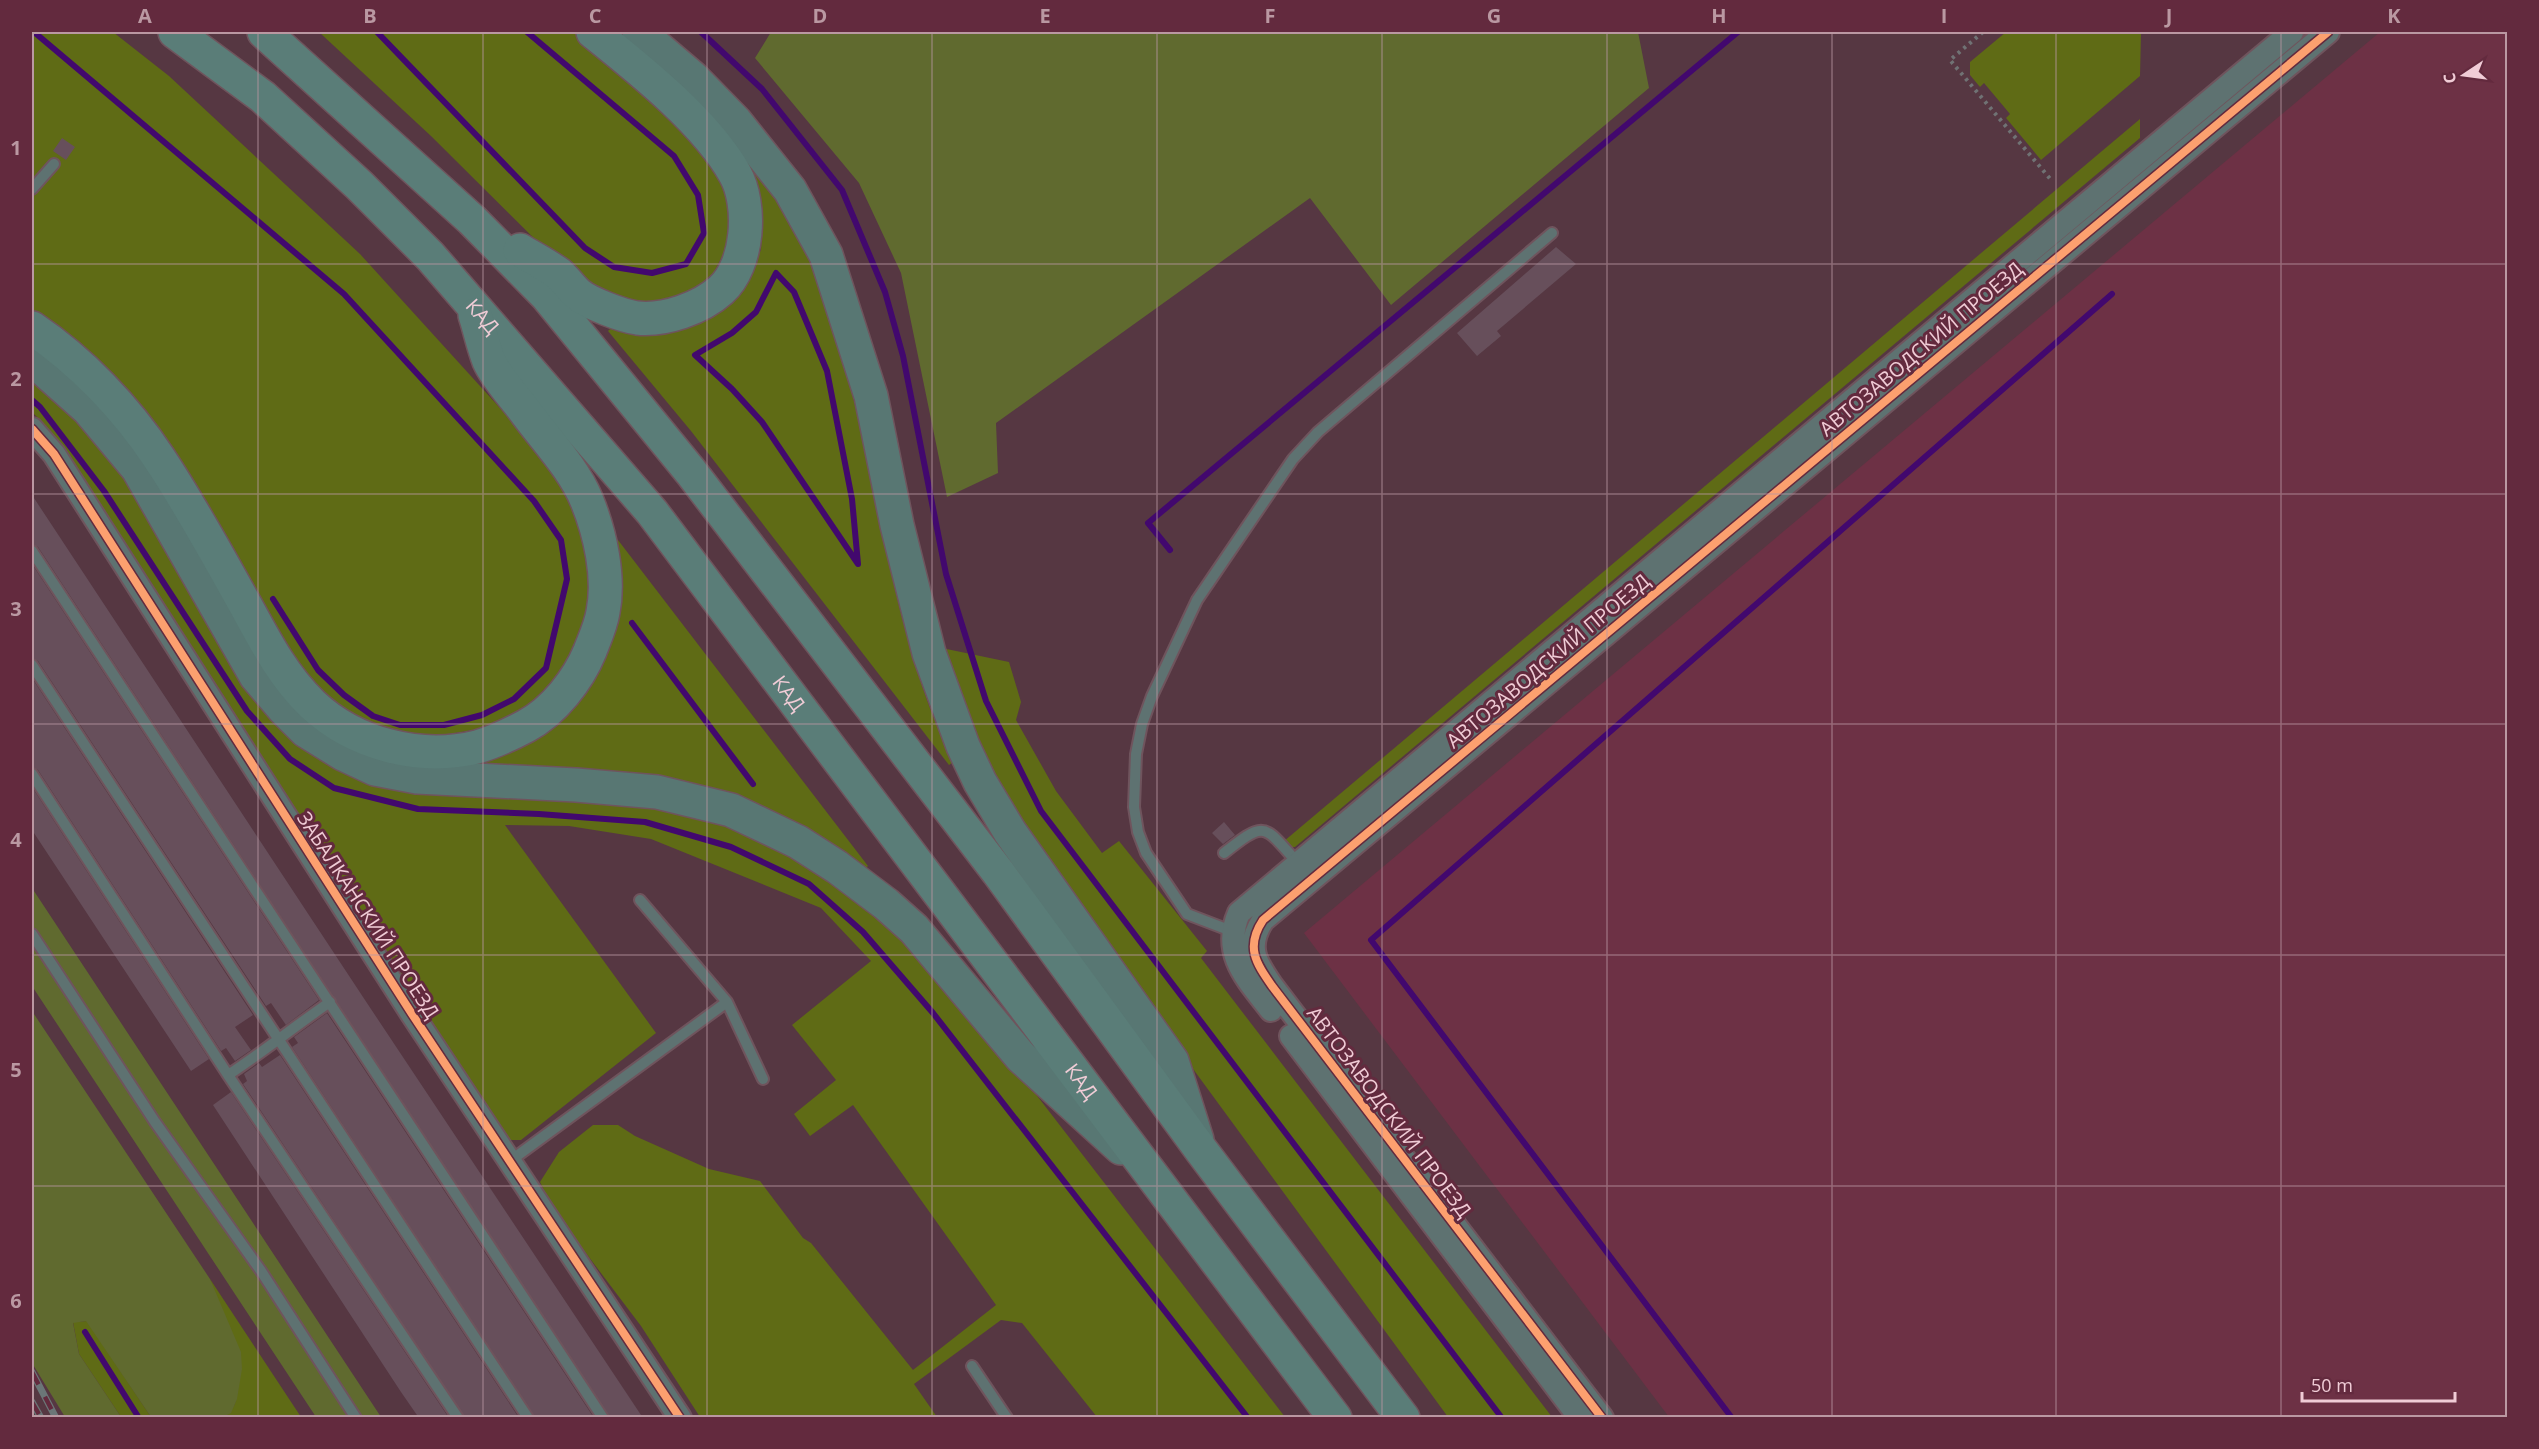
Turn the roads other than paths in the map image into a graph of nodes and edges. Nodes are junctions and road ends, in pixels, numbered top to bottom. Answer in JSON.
{"nodes":[{"id":1,"x":175,"y":32,"type":"edge"},
{"id":2,"x":264,"y":32,"type":"edge"},
{"id":3,"x":593,"y":32,"type":"edge"},
{"id":4,"x":639,"y":32,"type":"edge"},
{"id":5,"x":2292,"y":32,"type":"edge"},
{"id":6,"x":2328,"y":32,"type":"edge"},
{"id":7,"x":54,"y":164,"type":"dead end"},
{"id":8,"x":32,"y":189,"type":"edge"},
{"id":9,"x":472,"y":220,"type":"junction"},
{"id":10,"x":1552,"y":233,"type":"dead end"},
{"id":11,"x":471,"y":302,"type":"junction"},
{"id":12,"x":32,"y":328,"type":"edge"},
{"id":13,"x":32,"y":359,"type":"edge"},
{"id":14,"x":32,"y":429,"type":"edge"},
{"id":15,"x":32,"y":551,"type":"edge"},
{"id":16,"x":32,"y":665,"type":"edge"},
{"id":17,"x":32,"y":774,"type":"edge"},
{"id":18,"x":1224,"y":853,"type":"dead end"},
{"id":19,"x":1298,"y":864,"type":"junction"},
{"id":20,"x":640,"y":900,"type":"dead end"},
{"id":21,"x":32,"y":934,"type":"edge"},
{"id":22,"x":1243,"y":936,"type":"junction"},
{"id":23,"x":330,"y":1002,"type":"junction"},
{"id":24,"x":727,"y":1002,"type":"junction"},
{"id":25,"x":279,"y":1041,"type":"junction"},
{"id":26,"x":228,"y":1075,"type":"junction"},
{"id":27,"x":763,"y":1079,"type":"dead end"},
{"id":28,"x":1201,"y":1150,"type":"junction"},
{"id":29,"x":510,"y":1161,"type":"junction"},
{"id":30,"x":1154,"y":1178,"type":"junction"},
{"id":31,"x":972,"y":1366,"type":"dead end"},
{"id":32,"x":356,"y":1418,"type":"edge"},
{"id":33,"x":458,"y":1418,"type":"edge"},
{"id":34,"x":528,"y":1418,"type":"edge"},
{"id":35,"x":603,"y":1418,"type":"edge"},
{"id":36,"x":680,"y":1418,"type":"edge"},
{"id":37,"x":1007,"y":1418,"type":"edge"},
{"id":38,"x":1335,"y":1418,"type":"edge"},
{"id":39,"x":1403,"y":1418,"type":"edge"},
{"id":40,"x":1580,"y":1418,"type":"edge"},
{"id":41,"x":1602,"y":1418,"type":"edge"}],
"edges":[{"from":1,"to":11,"type":"highway","name":"КАД"},
{"from":2,"to":9,"type":"highway"},
{"from":3,"to":9,"type":"highway"},
{"from":4,"to":28,"type":"main road"},
{"from":5,"to":19,"type":"street","name":"АВТОЗАВОДСКИЙ ПРОЕЗД"},
{"from":6,"to":22,"type":"street","name":"АВТОЗАВОДСКИЙ ПРОЕЗД"},
{"from":7,"to":8,"type":"lane"},
{"from":9,"to":28,"type":"highway"},
{"from":10,"to":22,"type":"lane"},
{"from":11,"to":12,"type":"highway"},
{"from":11,"to":30,"type":"highway","name":"КАД"},
{"from":13,"to":30,"type":"main road"},
{"from":14,"to":29,"type":"street","name":"ЗАБАЛКАНСКИЙ ПРОЕЗД"},
{"from":15,"to":23,"type":"lane"},
{"from":16,"to":25,"type":"lane"},
{"from":17,"to":26,"type":"lane"},
{"from":18,"to":19,"type":"lane"},
{"from":19,"to":22,"type":"street","name":"АВТОЗАВОДСКИЙ ПРОЕЗД"},
{"from":20,"to":24,"type":"lane"},
{"from":21,"to":32,"type":"lane"},
{"from":22,"to":40,"type":"street","name":"АВТОЗАВОДСКИЙ ПРОЕЗД"},
{"from":22,"to":41,"type":"street","name":"АВТОЗАВОДСКИЙ ПРОЕЗД"},
{"from":23,"to":25,"type":"lane"},
{"from":23,"to":35,"type":"lane"},
{"from":24,"to":27,"type":"lane"},
{"from":24,"to":29,"type":"lane"},
{"from":25,"to":26,"type":"lane"},
{"from":25,"to":34,"type":"lane"},
{"from":26,"to":33,"type":"lane"},
{"from":28,"to":39,"type":"highway"},
{"from":29,"to":36,"type":"street","name":"ЗАБАЛКАНСКИЙ ПРОЕЗД"},
{"from":30,"to":38,"type":"highway","name":"КАД"},
{"from":31,"to":37,"type":"lane"}]}
